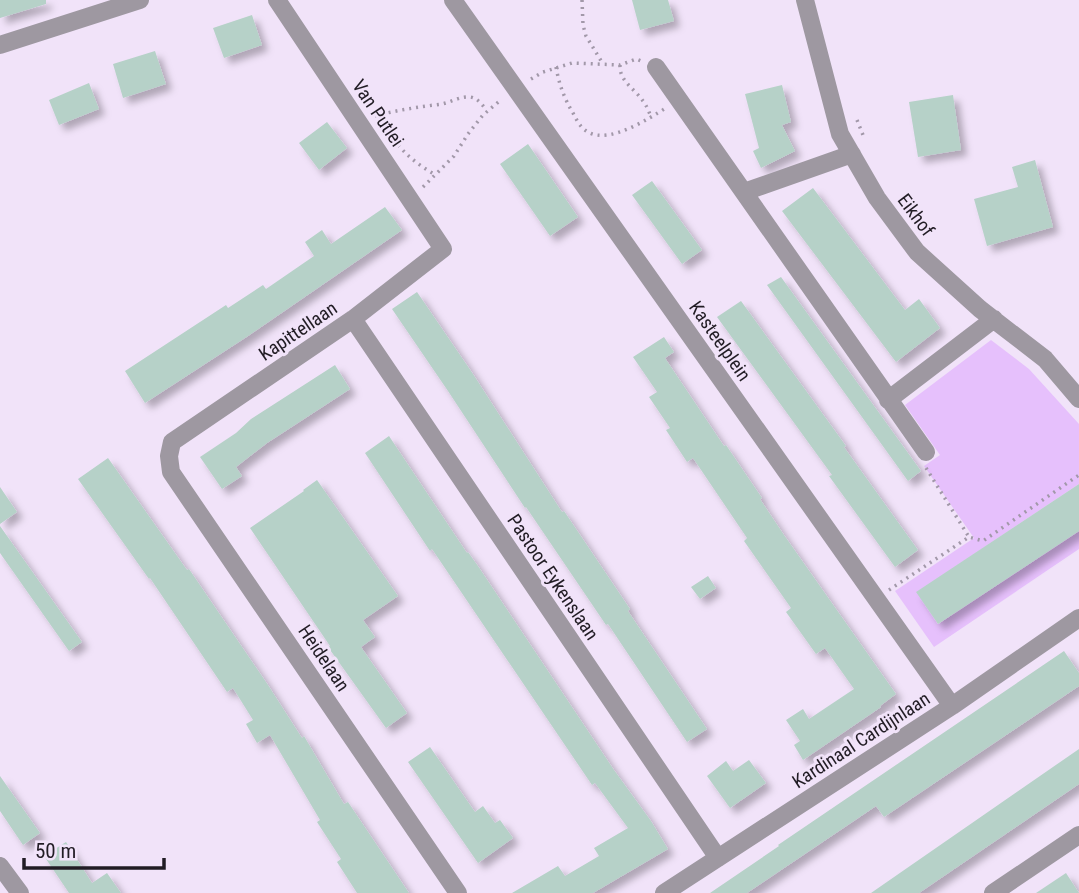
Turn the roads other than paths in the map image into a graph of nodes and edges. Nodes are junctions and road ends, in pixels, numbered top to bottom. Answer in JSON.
{"nodes":[{"id":1,"x":140,"y":0,"type":"edge"},
{"id":2,"x":277,"y":0,"type":"edge"},
{"id":3,"x":453,"y":0,"type":"edge"},
{"id":4,"x":805,"y":0,"type":"edge"},
{"id":5,"x":0,"y":45,"type":"edge"},
{"id":6,"x":656,"y":67,"type":"road end"},
{"id":7,"x":852,"y":154,"type":"junction"},
{"id":8,"x":744,"y":192,"type":"junction"},
{"id":9,"x":443,"y":249,"type":"joint"},
{"id":10,"x":353,"y":319,"type":"junction"},
{"id":11,"x":994,"y":319,"type":"junction"},
{"id":12,"x":1079,"y":399,"type":"edge"},
{"id":13,"x":888,"y":400,"type":"junction"},
{"id":14,"x":172,"y":442,"type":"joint"},
{"id":15,"x":926,"y":452,"type":"road end"},
{"id":16,"x":1079,"y":618,"type":"edge"},
{"id":17,"x":952,"y":706,"type":"junction"},
{"id":18,"x":1079,"y":835,"type":"edge"},
{"id":19,"x":718,"y":858,"type":"junction"},
{"id":20,"x":0,"y":866,"type":"edge"},
{"id":21,"x":19,"y":893,"type":"edge"},
{"id":22,"x":458,"y":893,"type":"edge"},
{"id":23,"x":664,"y":893,"type":"edge"},
{"id":24,"x":993,"y":893,"type":"edge"}],
"edges":[{"from":1,"to":5,"type":"street"},
{"from":2,"to":9,"type":"street","name":"Van Putlei"},
{"from":3,"to":17,"type":"street","name":"Kasteelplein"},
{"from":4,"to":7,"type":"street","name":"Eikhof"},
{"from":6,"to":8,"type":"street"},
{"from":7,"to":8,"type":"street"},
{"from":7,"to":11,"type":"street","name":"Eikhof"},
{"from":8,"to":13,"type":"street"},
{"from":9,"to":10,"type":"street","name":"Kapittellaan"},
{"from":10,"to":14,"type":"street","name":"Kapittellaan"},
{"from":10,"to":19,"type":"street","name":"Pastoor Eykenslaan"},
{"from":11,"to":12,"type":"street","name":"Eikhof"},
{"from":11,"to":13,"type":"street"},
{"from":13,"to":15,"type":"street"},
{"from":14,"to":22,"type":"street","name":"Heidelaan"},
{"from":16,"to":17,"type":"street","name":"Kardinaal Cardijnlaan"},
{"from":17,"to":19,"type":"street","name":"Kardinaal Cardijnlaan"},
{"from":18,"to":24,"type":"street"},
{"from":19,"to":23,"type":"street","name":"Kardinaal Cardijnlaan"},
{"from":20,"to":21,"type":"street"}]}
